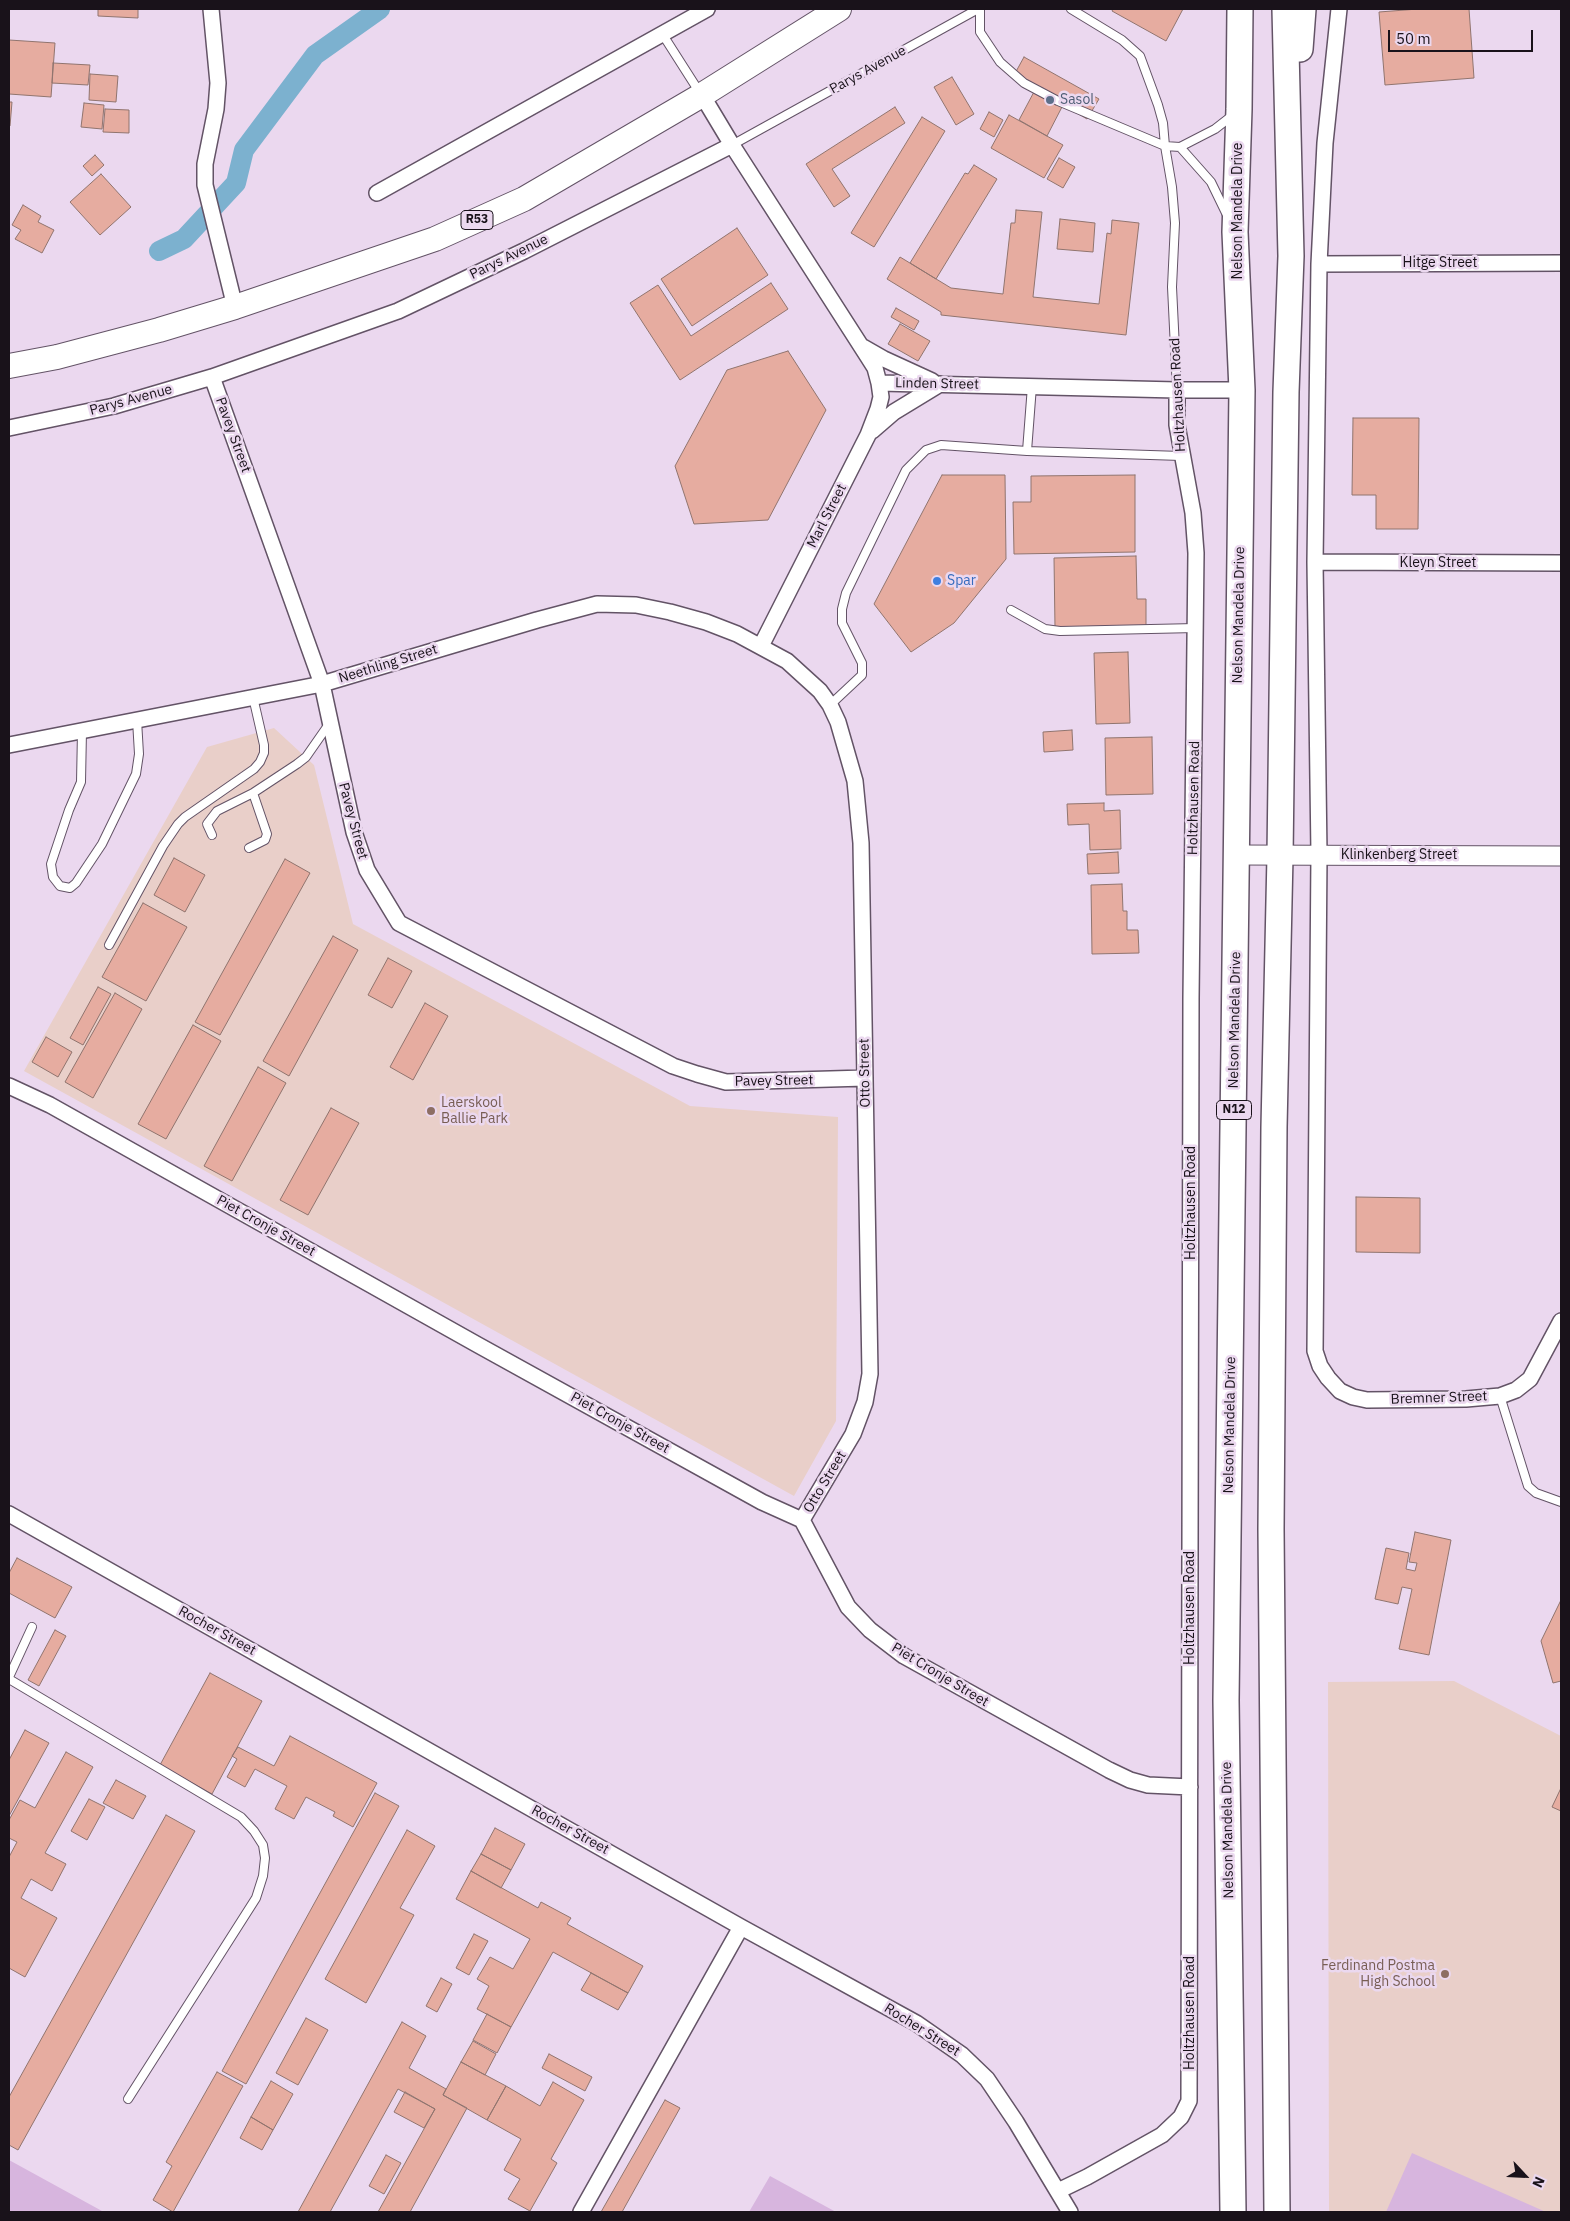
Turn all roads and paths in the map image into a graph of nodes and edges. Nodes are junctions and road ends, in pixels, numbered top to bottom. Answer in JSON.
{"nodes":[{"id":1,"x":211,"y":9,"type":"edge"},
{"id":2,"x":707,"y":9,"type":"edge"},
{"id":3,"x":839,"y":9,"type":"edge"},
{"id":4,"x":979,"y":9,"type":"edge"},
{"id":5,"x":1071,"y":9,"type":"edge"},
{"id":6,"x":1240,"y":9,"type":"edge"},
{"id":7,"x":1285,"y":9,"type":"edge"},
{"id":8,"x":1303,"y":9,"type":"edge"},
{"id":9,"x":1339,"y":9,"type":"edge"},
{"id":10,"x":664,"y":35,"type":"junction"},
{"id":11,"x":702,"y":95,"type":"junction"},
{"id":12,"x":1239,"y":109,"type":"junction"},
{"id":13,"x":1289,"y":118,"type":"junction"},
{"id":14,"x":732,"y":145,"type":"junction"},
{"id":15,"x":1165,"y":146,"type":"junction"},
{"id":16,"x":1180,"y":147,"type":"junction"},
{"id":17,"x":378,"y":193,"type":"dead end"},
{"id":18,"x":1235,"y":232,"type":"junction"},
{"id":19,"x":1561,"y":263,"type":"edge"},
{"id":20,"x":1319,"y":264,"type":"junction"},
{"id":21,"x":235,"y":307,"type":"junction"},
{"id":22,"x":860,"y":345,"type":"junction"},
{"id":23,"x":9,"y":366,"type":"edge"},
{"id":24,"x":212,"y":377,"type":"junction"},
{"id":25,"x":880,"y":382,"type":"junction"},
{"id":26,"x":940,"y":384,"type":"junction"},
{"id":27,"x":1032,"y":386,"type":"junction"},
{"id":28,"x":1177,"y":390,"type":"junction"},
{"id":29,"x":1242,"y":390,"type":"junction"},
{"id":30,"x":9,"y":428,"type":"edge"},
{"id":31,"x":868,"y":435,"type":"junction"},
{"id":32,"x":1027,"y":451,"type":"junction"},
{"id":33,"x":1181,"y":456,"type":"junction"},
{"id":34,"x":1315,"y":562,"type":"junction"},
{"id":35,"x":1561,"y":564,"type":"edge"},
{"id":36,"x":1011,"y":610,"type":"dead end"},
{"id":37,"x":1196,"y":628,"type":"junction"},
{"id":38,"x":761,"y":646,"type":"junction"},
{"id":39,"x":322,"y":684,"type":"junction"},
{"id":40,"x":253,"y":697,"type":"junction"},
{"id":41,"x":830,"y":705,"type":"junction"},
{"id":42,"x":137,"y":720,"type":"junction"},
{"id":43,"x":330,"y":722,"type":"junction"},
{"id":44,"x":82,"y":731,"type":"junction"},
{"id":45,"x":9,"y":745,"type":"edge"},
{"id":46,"x":253,"y":793,"type":"junction"},
{"id":47,"x":212,"y":835,"type":"dead end"},
{"id":48,"x":248,"y":848,"type":"dead end"},
{"id":49,"x":1319,"y":854,"type":"junction"},
{"id":50,"x":1237,"y":855,"type":"junction"},
{"id":51,"x":1280,"y":856,"type":"junction"},
{"id":52,"x":1561,"y":856,"type":"edge"},
{"id":53,"x":109,"y":945,"type":"dead end"},
{"id":54,"x":865,"y":1078,"type":"junction"},
{"id":55,"x":9,"y":1086,"type":"edge"},
{"id":56,"x":1561,"y":1321,"type":"edge"},
{"id":57,"x":1500,"y":1396,"type":"junction"},
{"id":58,"x":1561,"y":1502,"type":"edge"},
{"id":59,"x":9,"y":1514,"type":"edge"},
{"id":60,"x":802,"y":1520,"type":"junction"},
{"id":61,"x":32,"y":1627,"type":"dead end"},
{"id":62,"x":9,"y":1678,"type":"edge"},
{"id":63,"x":1190,"y":1787,"type":"junction"},
{"id":64,"x":741,"y":1927,"type":"junction"},
{"id":65,"x":128,"y":2099,"type":"dead end"},
{"id":66,"x":1058,"y":2190,"type":"junction"},
{"id":67,"x":581,"y":2212,"type":"edge"},
{"id":68,"x":1070,"y":2212,"type":"edge"},
{"id":69,"x":1233,"y":2212,"type":"edge"},
{"id":70,"x":1277,"y":2212,"type":"edge"}],
"edges":[{"from":1,"to":21,"type":"street"},
{"from":2,"to":10,"type":"street"},
{"from":3,"to":11,"type":"main road","number":"R53"},
{"from":4,"to":14,"type":"lane","name":"Parys Avenue"},
{"from":4,"to":15,"type":"lane"},
{"from":5,"to":15,"type":"lane","name":"Holtzhausen Road"},
{"from":6,"to":12,"type":"highway","name":"Nelson Mandela Drive","number":"N12"},
{"from":7,"to":13,"type":"highway"},
{"from":8,"to":13,"type":"highway"},
{"from":9,"to":20,"type":"street"},
{"from":10,"to":11,"type":"lane"},
{"from":10,"to":17,"type":"street"},
{"from":11,"to":14,"type":"street","name":"Linden Street"},
{"from":11,"to":21,"type":"main road","number":"R53"},
{"from":12,"to":16,"type":"lane"},
{"from":12,"to":18,"type":"highway","name":"Nelson Mandela Drive","number":"N12"},
{"from":13,"to":51,"type":"highway"},
{"from":14,"to":22,"type":"street","name":"Linden Street"},
{"from":14,"to":24,"type":"street","name":"Parys Avenue"},
{"from":15,"to":16,"type":"lane"},
{"from":15,"to":28,"type":"lane","name":"Holtzhausen Road"},
{"from":16,"to":18,"type":"lane"},
{"from":18,"to":29,"type":"highway","name":"Nelson Mandela Drive","number":"N12"},
{"from":19,"to":20,"type":"street","name":"Hitge Street"},
{"from":20,"to":34,"type":"street"},
{"from":21,"to":23,"type":"main road","number":"R53"},
{"from":22,"to":25,"type":"street","name":"Linden Street"},
{"from":22,"to":26,"type":"street"},
{"from":24,"to":30,"type":"street","name":"Parys Avenue"},
{"from":24,"to":39,"type":"street","name":"Pavey Street"},
{"from":25,"to":26,"type":"street","name":"Linden Street"},
{"from":25,"to":31,"type":"street","name":"Marl Street"},
{"from":26,"to":27,"type":"street","name":"Linden Street"},
{"from":26,"to":31,"type":"street"},
{"from":27,"to":28,"type":"street","name":"Linden Street"},
{"from":27,"to":32,"type":"lane"},
{"from":28,"to":29,"type":"street","name":"Linden Street"},
{"from":28,"to":33,"type":"street","name":"Holtzhausen Road"},
{"from":29,"to":50,"type":"highway","name":"Nelson Mandela Drive","number":"N12"},
{"from":31,"to":38,"type":"street","name":"Marl Street"},
{"from":32,"to":33,"type":"lane"},
{"from":32,"to":41,"type":"lane"},
{"from":33,"to":37,"type":"street","name":"Holtzhausen Road"},
{"from":34,"to":35,"type":"street","name":"Kleyn Street"},
{"from":34,"to":49,"type":"street"},
{"from":36,"to":37,"type":"lane"},
{"from":37,"to":63,"type":"street","name":"Holtzhausen Road"},
{"from":38,"to":39,"type":"street","name":"Neethling Street"},
{"from":38,"to":41,"type":"street","name":"Otto Street"},
{"from":39,"to":40,"type":"street","name":"Neethling Street"},
{"from":39,"to":43,"type":"street","name":"Pavey Street"},
{"from":40,"to":42,"type":"street","name":"Neethling Street"},
{"from":40,"to":53,"type":"lane"},
{"from":41,"to":54,"type":"street","name":"Otto Street"},
{"from":42,"to":44,"type":"street","name":"Neethling Street"},
{"from":42,"to":44,"type":"lane"},
{"from":43,"to":46,"type":"lane"},
{"from":43,"to":54,"type":"street","name":"Pavey Street"},
{"from":44,"to":45,"type":"street","name":"Neethling Street"},
{"from":46,"to":47,"type":"lane"},
{"from":46,"to":48,"type":"lane"},
{"from":49,"to":51,"type":"street","name":"Klinkenberg Street"},
{"from":49,"to":52,"type":"street","name":"Klinkenberg Street"},
{"from":49,"to":57,"type":"street","name":"Bremner Street"},
{"from":50,"to":51,"type":"street","name":"Klinkenberg Street"},
{"from":50,"to":69,"type":"highway","name":"Nelson Mandela Drive","number":"N12"},
{"from":51,"to":70,"type":"highway"},
{"from":54,"to":60,"type":"street","name":"Otto Street"},
{"from":55,"to":60,"type":"street","name":"Piet Cronje Street"},
{"from":56,"to":57,"type":"street","name":"Bremner Street"},
{"from":57,"to":58,"type":"lane"},
{"from":59,"to":64,"type":"street","name":"Rocher Street"},
{"from":60,"to":63,"type":"street","name":"Piet Cronje Street"},
{"from":61,"to":62,"type":"lane"},
{"from":62,"to":65,"type":"lane"},
{"from":63,"to":66,"type":"street","name":"Holtzhausen Road"},
{"from":64,"to":66,"type":"street","name":"Rocher Street"},
{"from":64,"to":67,"type":"street"},
{"from":66,"to":68,"type":"street","name":"Rocher Street"}]}
